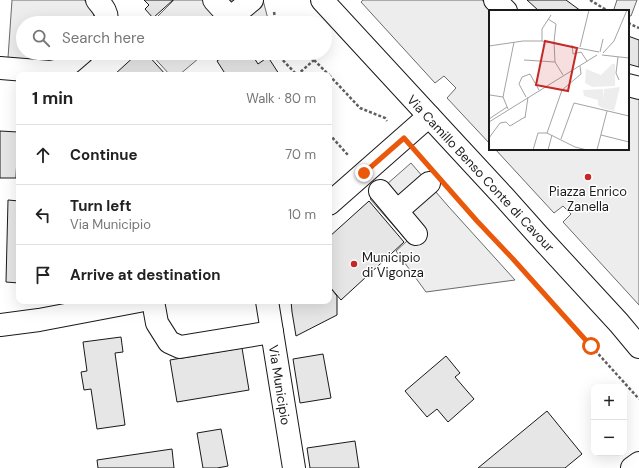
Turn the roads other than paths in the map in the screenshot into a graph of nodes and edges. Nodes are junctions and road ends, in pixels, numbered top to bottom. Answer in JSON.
{"nodes":[{"id":1,"x":98,"y":0,"type":"edge"},
{"id":2,"x":214,"y":0,"type":"edge"},
{"id":3,"x":252,"y":0,"type":"edge"},
{"id":4,"x":322,"y":0,"type":"edge"},
{"id":5,"x":495,"y":0,"type":"edge"},
{"id":6,"x":505,"y":10,"type":"edge"},
{"id":7,"x":107,"y":16,"type":"edge"},
{"id":8,"x":228,"y":16,"type":"edge"},
{"id":9,"x":238,"y":16,"type":"edge"},
{"id":10,"x":74,"y":60,"type":"edge"},
{"id":11,"x":0,"y":68,"type":"edge"},
{"id":12,"x":50,"y":72,"type":"edge"},
{"id":13,"x":50,"y":72,"type":"edge"},
{"id":14,"x":629,"y":85,"type":"edge"},
{"id":15,"x":639,"y":88,"type":"edge"},
{"id":16,"x":428,"y":116,"type":"junction"},
{"id":17,"x":438,"y":185,"type":"road end"},
{"id":18,"x":380,"y":191,"type":"dead end"},
{"id":19,"x":332,"y":201,"type":"edge"},
{"id":20,"x":397,"y":211,"type":"junction"},
{"id":21,"x":416,"y":234,"type":"dead end"},
{"id":22,"x":123,"y":304,"type":"edge"},
{"id":23,"x":154,"y":304,"type":"edge"},
{"id":24,"x":267,"y":304,"type":"edge"},
{"id":25,"x":0,"y":325,"type":"edge"},
{"id":26,"x":272,"y":332,"type":"junction"},
{"id":27,"x":639,"y":347,"type":"edge"},
{"id":28,"x":639,"y":462,"type":"edge"},
{"id":29,"x":294,"y":468,"type":"edge"},
{"id":30,"x":632,"y":468,"type":"edge"}],
"edges":[{"from":1,"to":7,"type":"street"},
{"from":2,"to":8,"type":"street"},
{"from":3,"to":9,"type":"street"},
{"from":4,"to":16,"type":"street","name":"Via Camillo Benso Conte di Cavour"},
{"from":5,"to":6,"type":"street"},
{"from":10,"to":13,"type":"street"},
{"from":11,"to":12,"type":"street"},
{"from":14,"to":15,"type":"street"},
{"from":16,"to":19,"type":"street"},
{"from":16,"to":27,"type":"street","name":"Via Camillo Benso Conte di Cavour"},
{"from":17,"to":20,"type":"street"},
{"from":18,"to":20,"type":"street"},
{"from":20,"to":21,"type":"street"},
{"from":22,"to":25,"type":"street"},
{"from":23,"to":26,"type":"street"},
{"from":24,"to":26,"type":"street","name":"Via Municipio"},
{"from":26,"to":29,"type":"street","name":"Via Municipio"},
{"from":28,"to":30,"type":"street"}]}
